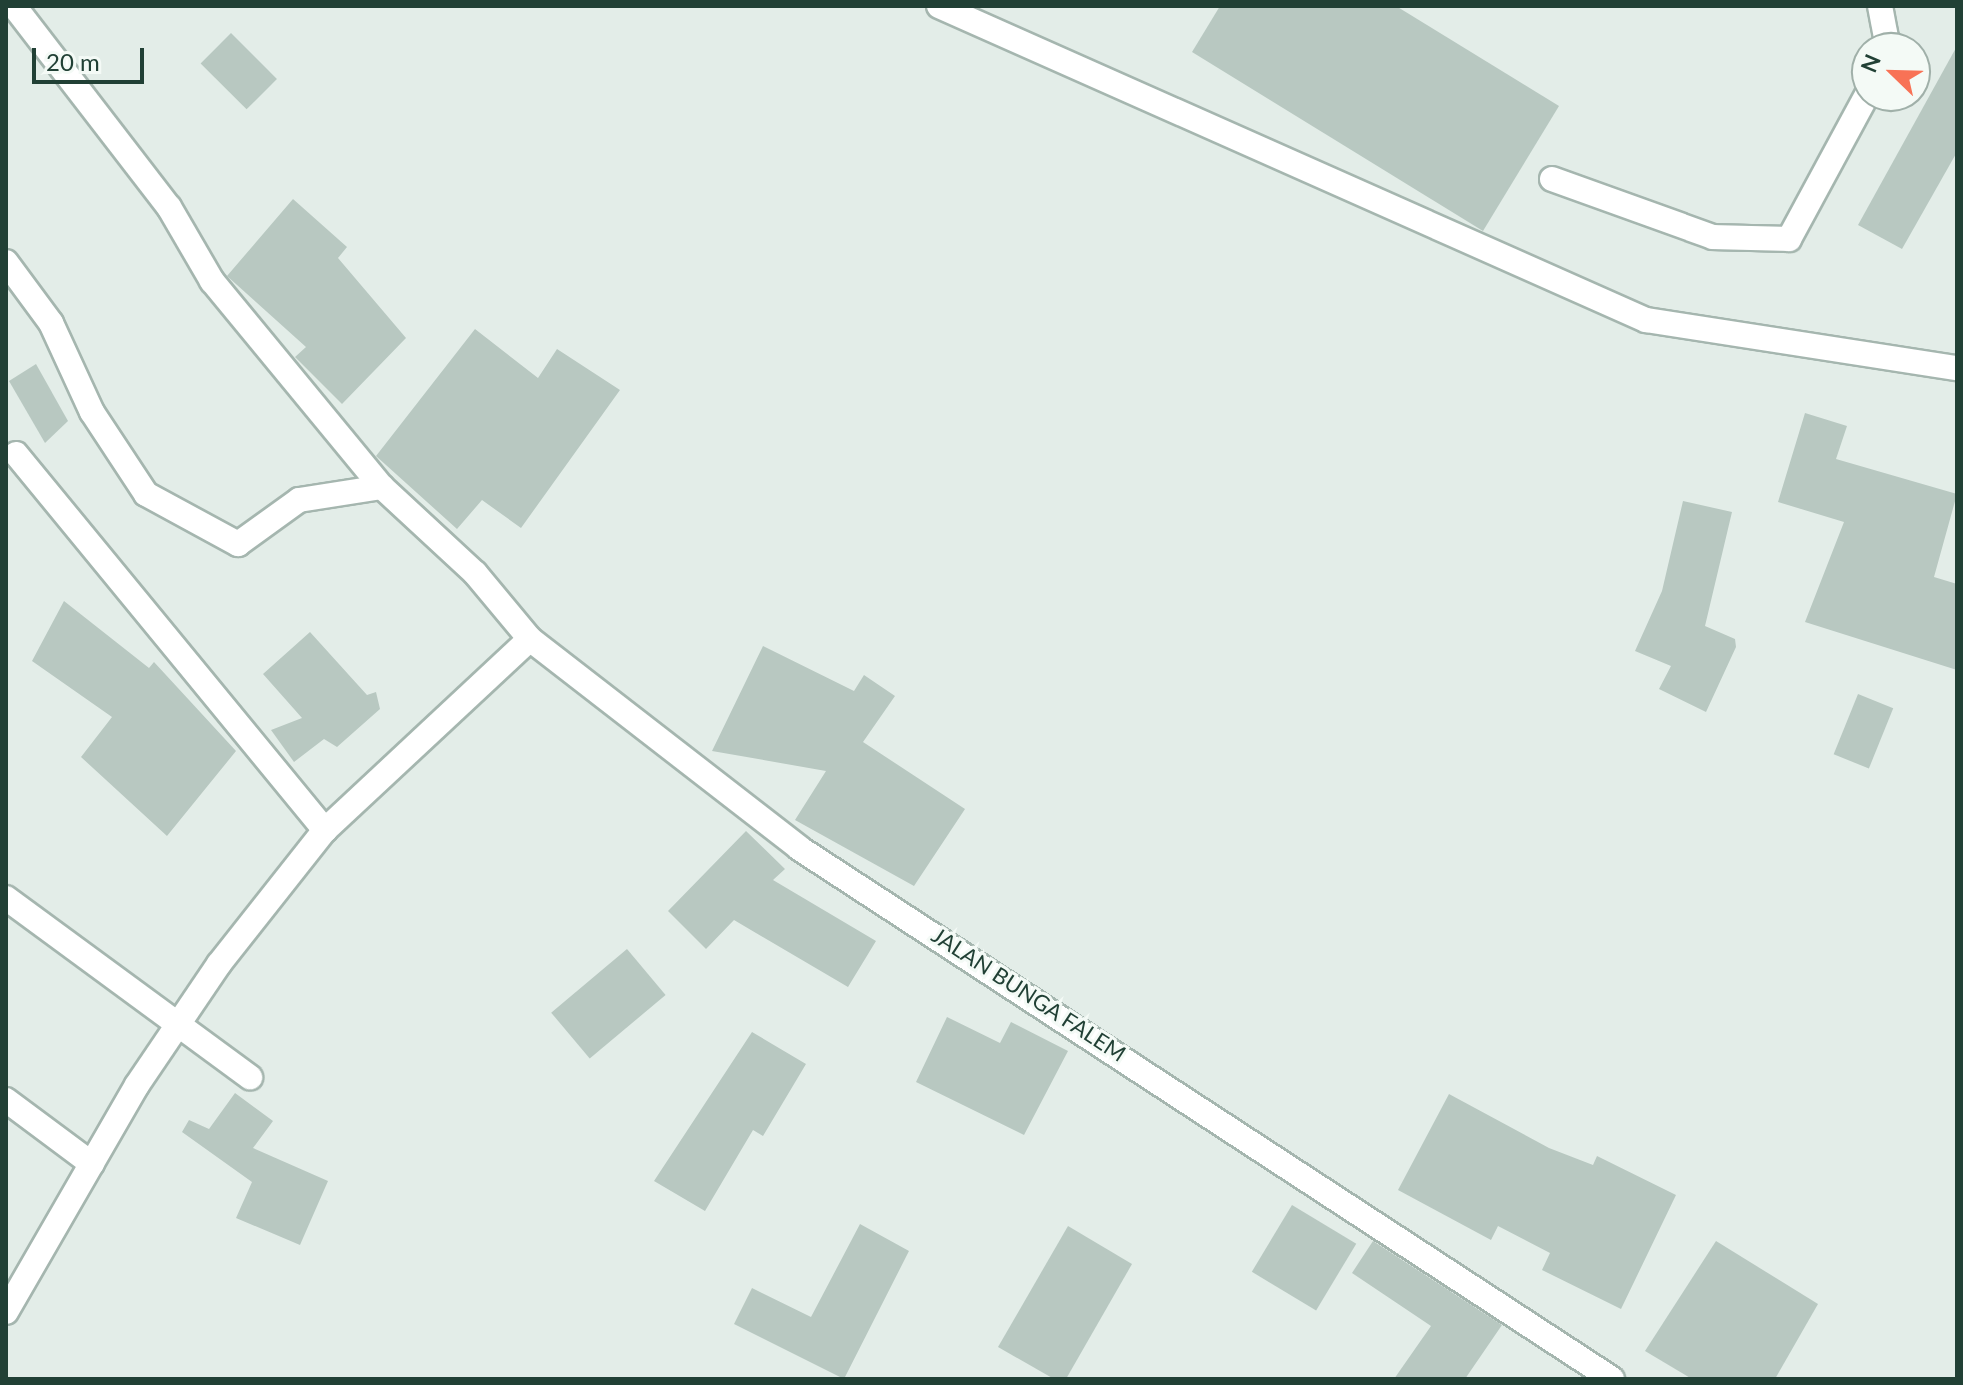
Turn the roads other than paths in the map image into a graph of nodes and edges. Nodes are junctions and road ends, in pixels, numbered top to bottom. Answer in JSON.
{"nodes":[{"id":1,"x":14,"y":6,"type":"edge"},
{"id":2,"x":939,"y":6,"type":"edge"},
{"id":3,"x":1880,"y":6,"type":"edge"},
{"id":4,"x":1885,"y":32,"type":"edge"},
{"id":5,"x":1858,"y":112,"type":"edge"},
{"id":6,"x":1552,"y":179,"type":"dead end"},
{"id":7,"x":6,"y":262,"type":"edge"},
{"id":8,"x":1957,"y":368,"type":"edge"},
{"id":9,"x":16,"y":454,"type":"dead end"},
{"id":10,"x":382,"y":487,"type":"junction"},
{"id":11,"x":530,"y":639,"type":"junction"},
{"id":12,"x":325,"y":830,"type":"junction"},
{"id":13,"x":6,"y":898,"type":"edge"},
{"id":14,"x":175,"y":1028,"type":"junction"},
{"id":15,"x":250,"y":1077,"type":"dead end"},
{"id":16,"x":6,"y":1100,"type":"edge"},
{"id":17,"x":92,"y":1164,"type":"junction"},
{"id":18,"x":6,"y":1312,"type":"edge"},
{"id":19,"x":1612,"y":1379,"type":"edge"}],
"edges":[{"from":1,"to":10,"type":"street","name":"JALAN BUNGA FALEM"},
{"from":2,"to":8,"type":"street"},
{"from":3,"to":4,"type":"street"},
{"from":5,"to":6,"type":"street"},
{"from":7,"to":10,"type":"street"},
{"from":9,"to":12,"type":"street"},
{"from":10,"to":11,"type":"street","name":"JALAN BUNGA FALEM"},
{"from":11,"to":12,"type":"street"},
{"from":11,"to":19,"type":"street","name":"JALAN BUNGA FALEM"},
{"from":12,"to":14,"type":"street"},
{"from":13,"to":14,"type":"street"},
{"from":14,"to":15,"type":"street"},
{"from":14,"to":17,"type":"street"},
{"from":16,"to":17,"type":"street"},
{"from":17,"to":18,"type":"street"}]}
